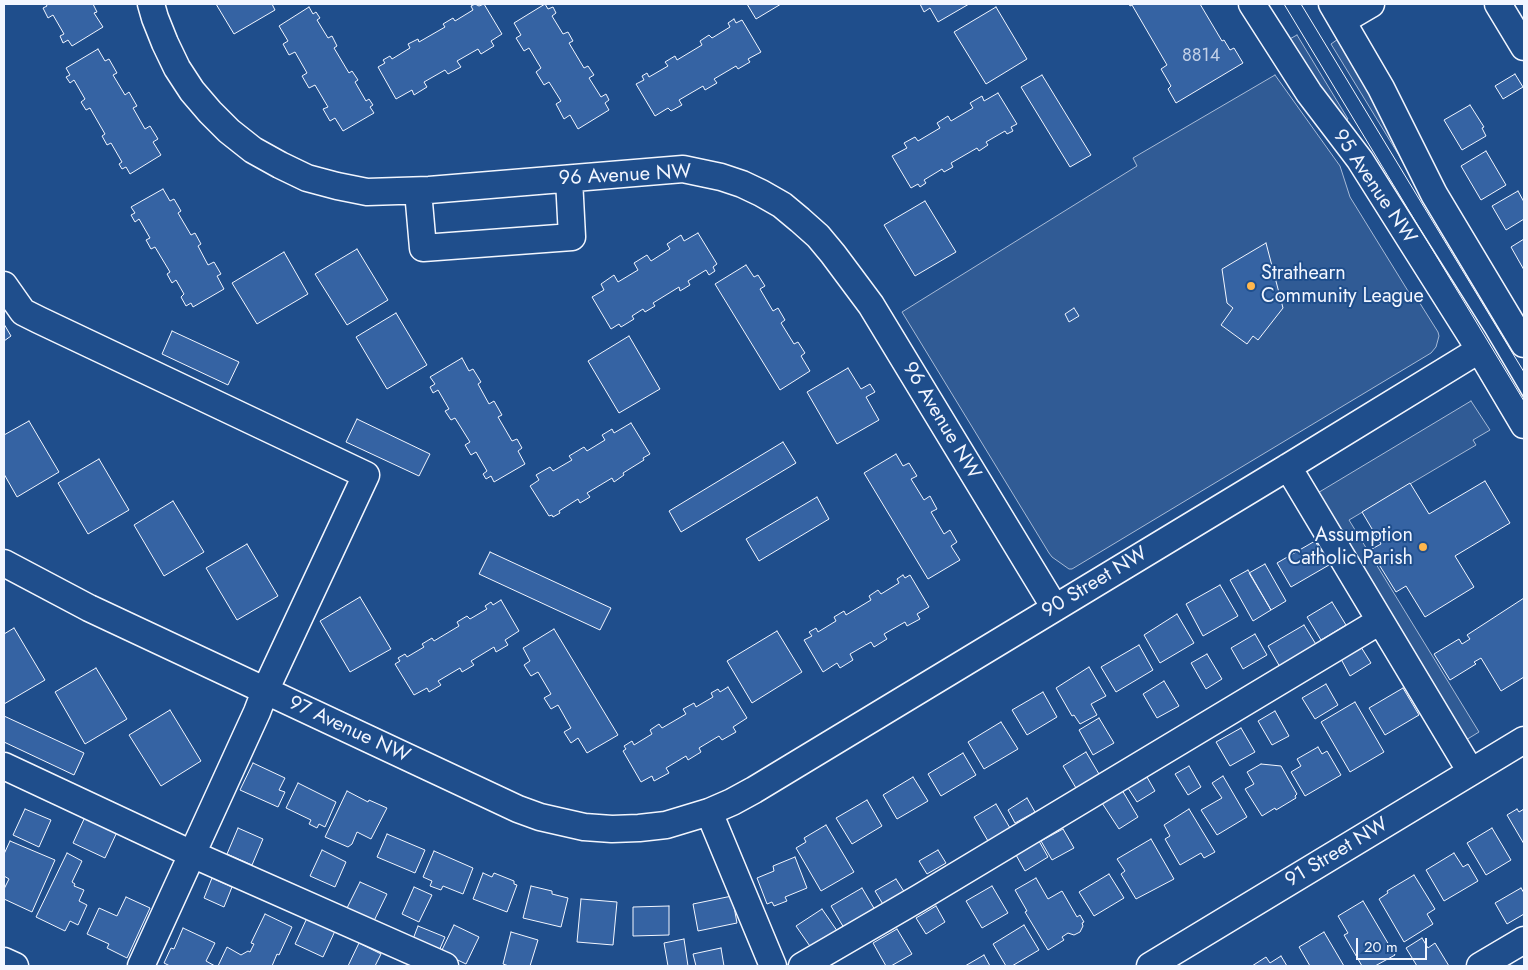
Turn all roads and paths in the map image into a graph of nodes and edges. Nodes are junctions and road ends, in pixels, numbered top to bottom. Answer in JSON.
{"nodes":[{"id":1,"x":151,"y":4,"type":"edge"},
{"id":2,"x":1252,"y":4,"type":"edge"},
{"id":3,"x":1371,"y":4,"type":"edge"},
{"id":4,"x":1498,"y":4,"type":"edge"},
{"id":5,"x":1337,"y":12,"type":"edge"},
{"id":6,"x":1524,"y":47,"type":"edge"},
{"id":7,"x":569,"y":179,"type":"junction"},
{"id":8,"x":418,"y":191,"type":"junction"},
{"id":9,"x":4,"y":286,"type":"edge"},
{"id":10,"x":1524,"y":344,"type":"edge"},
{"id":11,"x":1479,"y":350,"type":"junction"},
{"id":12,"x":1524,"y":425,"type":"edge"},
{"id":13,"x":1288,"y":467,"type":"junction"},
{"id":14,"x":4,"y":563,"type":"edge"},
{"id":15,"x":1054,"y":608,"type":"junction"},
{"id":16,"x":1380,"y":621,"type":"junction"},
{"id":17,"x":265,"y":691,"type":"junction"},
{"id":18,"x":1524,"y":740,"type":"edge"},
{"id":19,"x":4,"y":766,"type":"edge"},
{"id":20,"x":1471,"y":772,"type":"junction"},
{"id":21,"x":710,"y":812,"type":"junction"},
{"id":22,"x":192,"y":854,"type":"junction"},
{"id":23,"x":1524,"y":940,"type":"edge"},
{"id":24,"x":4,"y":961,"type":"edge"},
{"id":25,"x":15,"y":966,"type":"edge"},
{"id":26,"x":141,"y":966,"type":"edge"},
{"id":27,"x":445,"y":966,"type":"edge"},
{"id":28,"x":773,"y":966,"type":"edge"},
{"id":29,"x":802,"y":966,"type":"edge"},
{"id":30,"x":1150,"y":966,"type":"edge"},
{"id":31,"x":1480,"y":966,"type":"edge"}],
"edges":[{"from":1,"to":8,"type":"street","name":"96 Avenue NW"},
{"from":2,"to":11,"type":"street","name":"95 Avenue NW"},
{"from":3,"to":5,"type":"street"},
{"from":4,"to":6,"type":"street"},
{"from":5,"to":10,"type":"street"},
{"from":7,"to":8,"type":"street","name":"96 Avenue NW"},
{"from":7,"to":8,"type":"street"},
{"from":7,"to":15,"type":"street","name":"96 Avenue NW"},
{"from":9,"to":17,"type":"street"},
{"from":11,"to":12,"type":"street","name":"95 Avenue NW"},
{"from":11,"to":13,"type":"street","name":"90 Street NW"},
{"from":13,"to":15,"type":"street","name":"90 Street NW"},
{"from":13,"to":16,"type":"street"},
{"from":14,"to":17,"type":"street","name":"97 Avenue NW"},
{"from":15,"to":21,"type":"street","name":"90 Street NW"},
{"from":16,"to":20,"type":"street"},
{"from":16,"to":29,"type":"street"},
{"from":17,"to":21,"type":"street","name":"97 Avenue NW"},
{"from":17,"to":22,"type":"street"},
{"from":18,"to":20,"type":"street","name":"91 Street NW"},
{"from":19,"to":22,"type":"street"},
{"from":20,"to":30,"type":"street","name":"91 Street NW"},
{"from":21,"to":28,"type":"street"},
{"from":22,"to":26,"type":"street"},
{"from":22,"to":27,"type":"street"},
{"from":23,"to":31,"type":"street"},
{"from":24,"to":25,"type":"street"}]}
